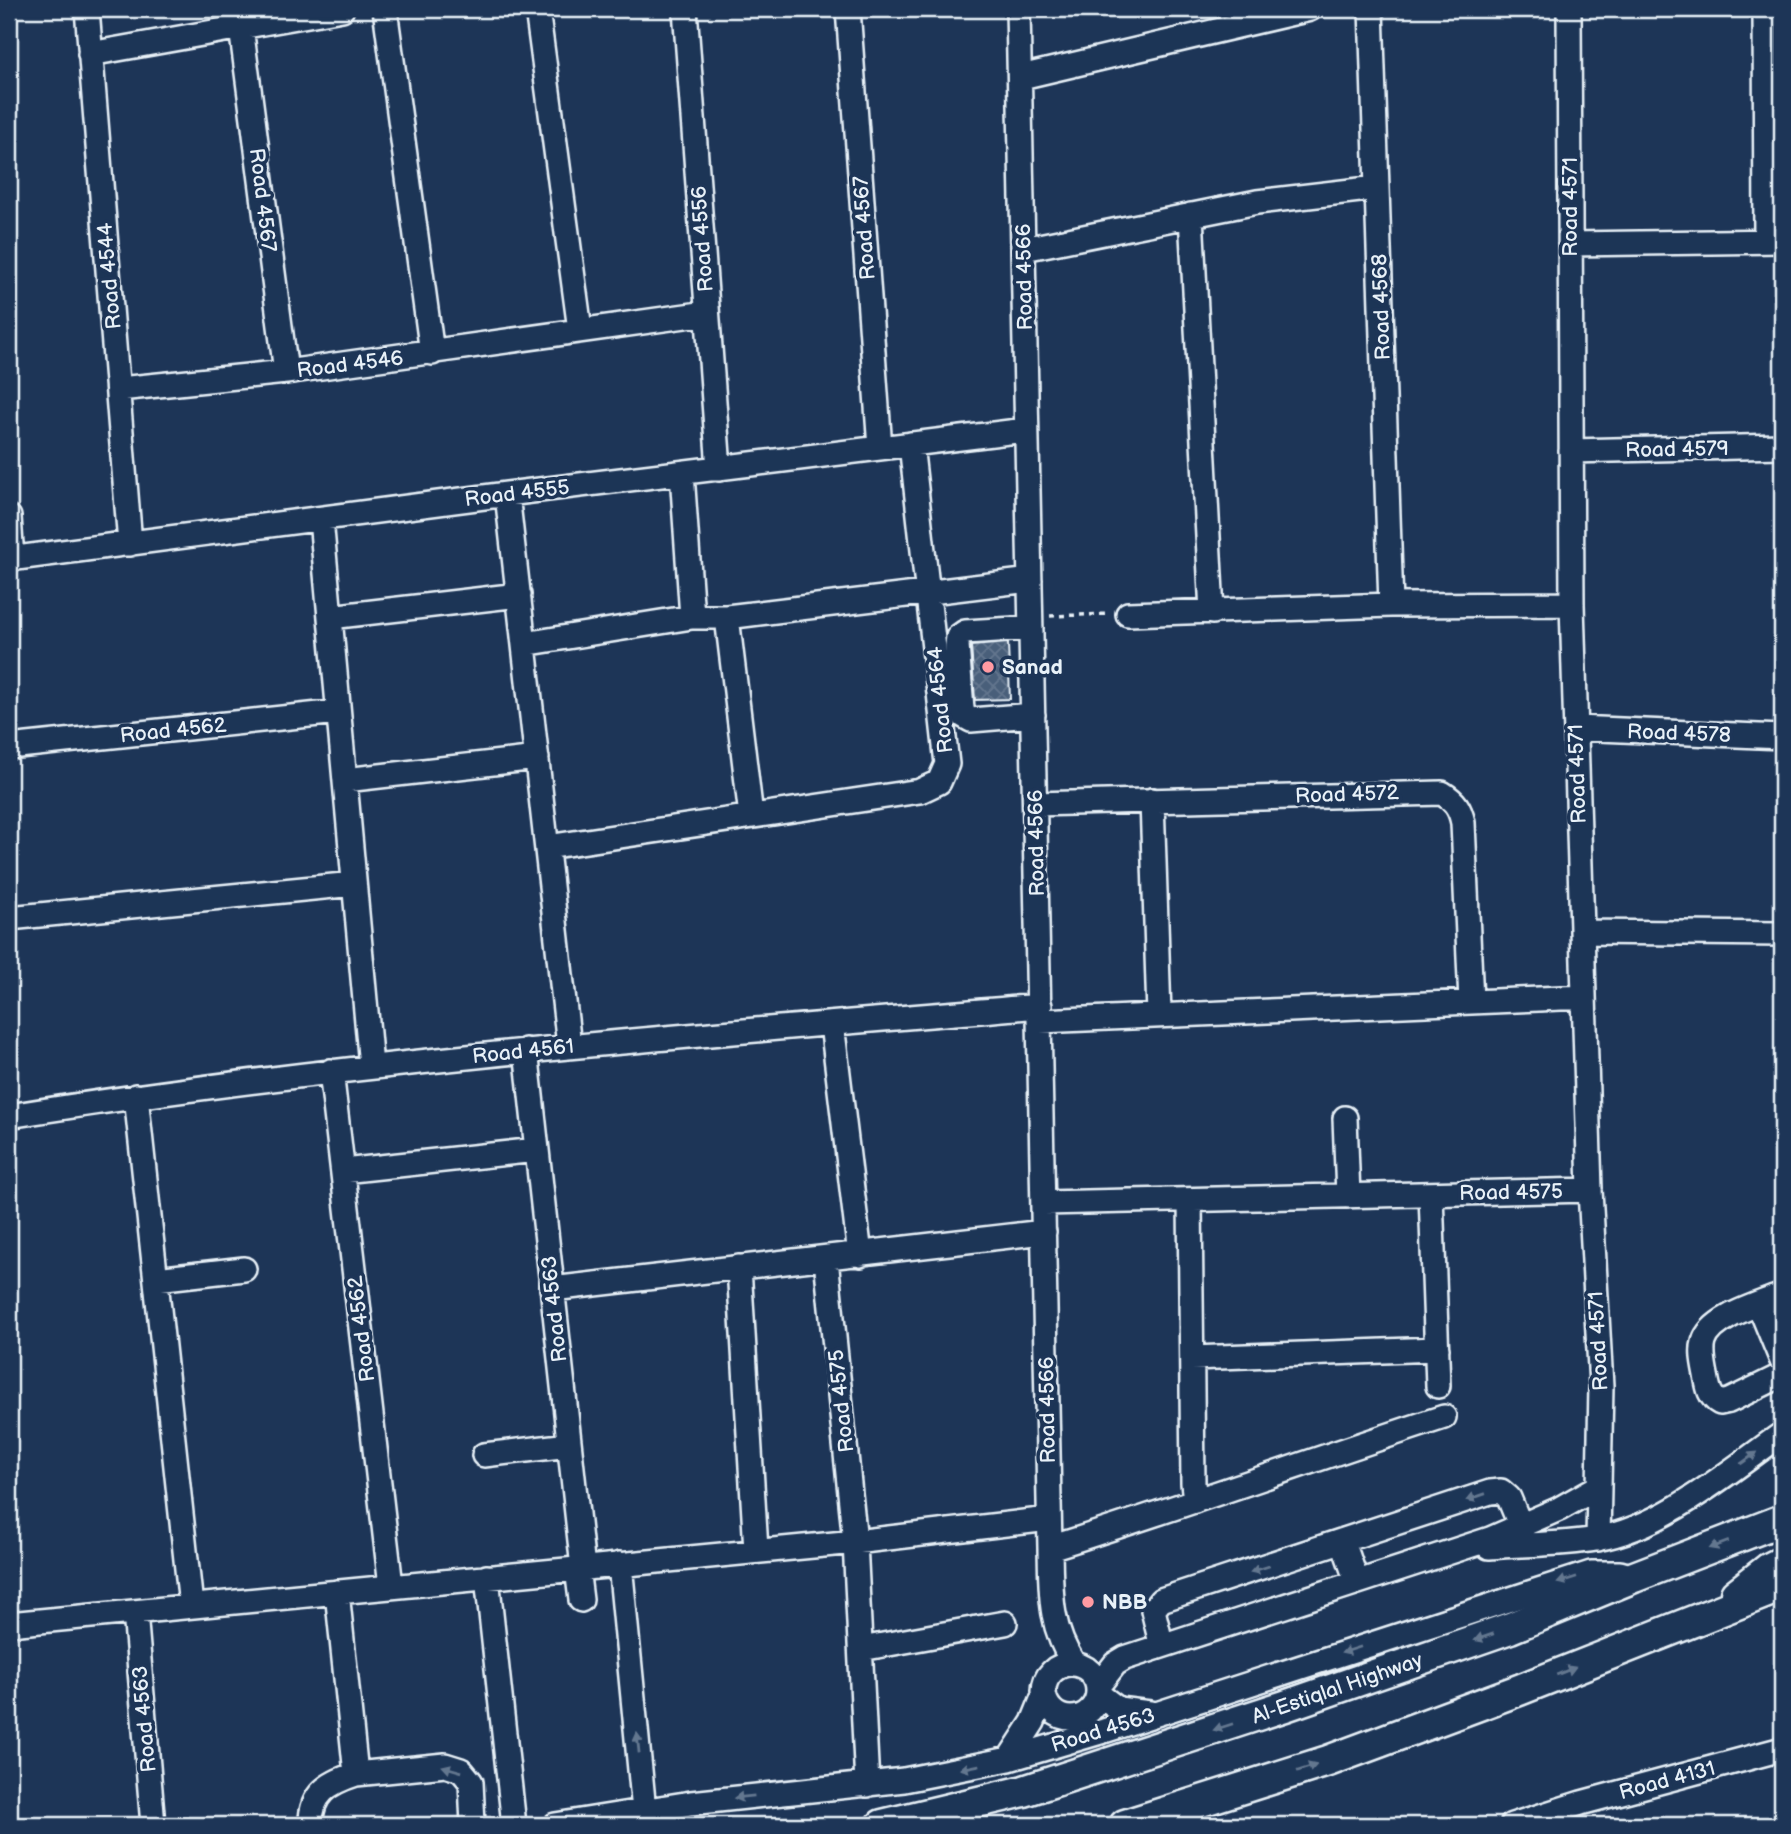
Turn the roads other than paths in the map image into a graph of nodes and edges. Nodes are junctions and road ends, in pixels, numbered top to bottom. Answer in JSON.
{"nodes":[{"id":1,"x":87,"y":9,"type":"edge"},
{"id":2,"x":342,"y":9,"type":"edge"},
{"id":3,"x":385,"y":9,"type":"edge"},
{"id":4,"x":537,"y":9,"type":"edge"},
{"id":5,"x":685,"y":9,"type":"edge"},
{"id":6,"x":848,"y":9,"type":"edge"},
{"id":7,"x":1018,"y":9,"type":"edge"},
{"id":8,"x":1310,"y":9,"type":"edge"},
{"id":9,"x":1371,"y":9,"type":"edge"},
{"id":10,"x":1569,"y":9,"type":"edge"},
{"id":11,"x":1765,"y":9,"type":"edge"},
{"id":12,"x":241,"y":27,"type":"junction"},
{"id":13,"x":90,"y":54,"type":"junction"},
{"id":14,"x":1021,"y":77,"type":"junction"},
{"id":15,"x":1377,"y":188,"type":"junction"},
{"id":16,"x":1191,"y":215,"type":"junction"},
{"id":17,"x":1774,"y":241,"type":"edge"},
{"id":18,"x":1570,"y":244,"type":"junction"},
{"id":19,"x":1024,"y":249,"type":"junction"},
{"id":20,"x":707,"y":313,"type":"junction"},
{"id":21,"x":580,"y":330,"type":"junction"},
{"id":22,"x":432,"y":353,"type":"junction"},
{"id":23,"x":286,"y":372,"type":"junction"},
{"id":24,"x":119,"y":389,"type":"junction"},
{"id":25,"x":1026,"y":430,"type":"junction"},
{"id":26,"x":911,"y":444,"type":"junction"},
{"id":27,"x":1782,"y":446,"type":"edge"},
{"id":28,"x":880,"y":448,"type":"junction"},
{"id":29,"x":1571,"y":451,"type":"junction"},
{"id":30,"x":719,"y":469,"type":"junction"},
{"id":31,"x":682,"y":473,"type":"junction"},
{"id":32,"x":508,"y":494,"type":"junction"},
{"id":33,"x":9,"y":517,"type":"edge"},
{"id":34,"x":321,"y":519,"type":"junction"},
{"id":35,"x":130,"y":544,"type":"junction"},
{"id":36,"x":10,"y":559,"type":"edge"},
{"id":37,"x":1030,"y":580,"type":"junction"},
{"id":38,"x":928,"y":593,"type":"junction"},
{"id":39,"x":519,"y":595,"type":"junction"},
{"id":40,"x":1572,"y":604,"type":"junction"},
{"id":41,"x":1391,"y":605,"type":"junction"},
{"id":42,"x":1212,"y":612,"type":"junction"},
{"id":43,"x":1128,"y":614,"type":"road end"},
{"id":44,"x":330,"y":617,"type":"junction"},
{"id":45,"x":692,"y":617,"type":"junction"},
{"id":46,"x":727,"y":617,"type":"junction"},
{"id":47,"x":1031,"y":622,"type":"junction"},
{"id":48,"x":524,"y":644,"type":"junction"},
{"id":49,"x":338,"y":712,"type":"junction"},
{"id":50,"x":1033,"y":715,"type":"junction"},
{"id":51,"x":1576,"y":728,"type":"junction"},
{"id":52,"x":1782,"y":737,"type":"edge"},
{"id":53,"x":9,"y":747,"type":"edge"},
{"id":54,"x":537,"y":758,"type":"junction"},
{"id":55,"x":345,"y":780,"type":"junction"},
{"id":56,"x":1152,"y":800,"type":"junction"},
{"id":57,"x":1035,"y":804,"type":"junction"},
{"id":58,"x":751,"y":816,"type":"junction"},
{"id":59,"x":547,"y":847,"type":"junction"},
{"id":60,"x":354,"y":884,"type":"junction"},
{"id":61,"x":9,"y":918,"type":"edge"},
{"id":62,"x":1582,"y":932,"type":"junction"},
{"id":63,"x":1782,"y":934,"type":"edge"},
{"id":64,"x":1584,"y":997,"type":"junction"},
{"id":65,"x":1471,"y":1002,"type":"junction"},
{"id":66,"x":1040,"y":1013,"type":"junction"},
{"id":67,"x":1159,"y":1015,"type":"junction"},
{"id":68,"x":832,"y":1024,"type":"junction"},
{"id":69,"x":569,"y":1046,"type":"junction"},
{"id":70,"x":526,"y":1050,"type":"junction"},
{"id":71,"x":371,"y":1066,"type":"junction"},
{"id":72,"x":331,"y":1071,"type":"junction"},
{"id":73,"x":136,"y":1096,"type":"junction"},
{"id":74,"x":9,"y":1116,"type":"edge"},
{"id":75,"x":1345,"y":1118,"type":"dead end"},
{"id":76,"x":536,"y":1150,"type":"junction"},
{"id":77,"x":343,"y":1171,"type":"junction"},
{"id":78,"x":1590,"y":1190,"type":"junction"},
{"id":79,"x":1432,"y":1194,"type":"junction"},
{"id":80,"x":1348,"y":1196,"type":"junction"},
{"id":81,"x":1190,"y":1199,"type":"junction"},
{"id":82,"x":1044,"y":1203,"type":"junction"},
{"id":83,"x":1044,"y":1233,"type":"junction"},
{"id":84,"x":860,"y":1255,"type":"junction"},
{"id":85,"x":826,"y":1259,"type":"junction"},
{"id":86,"x":739,"y":1267,"type":"junction"},
{"id":87,"x":244,"y":1269,"type":"dead end"},
{"id":88,"x":156,"y":1279,"type":"junction"},
{"id":89,"x":552,"y":1289,"type":"junction"},
{"id":90,"x":1782,"y":1295,"type":"edge"},
{"id":91,"x":1759,"y":1305,"type":"junction"},
{"id":92,"x":1437,"y":1349,"type":"junction"},
{"id":93,"x":1192,"y":1358,"type":"junction"},
{"id":94,"x":1782,"y":1361,"type":"edge"},
{"id":95,"x":1782,"y":1375,"type":"edge"},
{"id":96,"x":1438,"y":1386,"type":"dead end"},
{"id":97,"x":1444,"y":1417,"type":"dead end"},
{"id":98,"x":1782,"y":1434,"type":"edge"},
{"id":99,"x":569,"y":1445,"type":"junction"},
{"id":100,"x":484,"y":1455,"type":"dead end"},
{"id":101,"x":1598,"y":1487,"type":"junction"},
{"id":102,"x":1195,"y":1501,"type":"junction"},
{"id":103,"x":1049,"y":1518,"type":"junction"},
{"id":104,"x":1782,"y":1520,"type":"edge"},
{"id":105,"x":1521,"y":1527,"type":"junction"},
{"id":106,"x":1598,"y":1539,"type":"junction"},
{"id":107,"x":855,"y":1542,"type":"junction"},
{"id":108,"x":1343,"y":1542,"type":"junction"},
{"id":109,"x":1049,"y":1548,"type":"junction"},
{"id":110,"x":1458,"y":1549,"type":"junction"},
{"id":111,"x":756,"y":1550,"type":"junction"},
{"id":112,"x":1782,"y":1562,"type":"edge"},
{"id":113,"x":620,"y":1564,"type":"junction"},
{"id":114,"x":580,"y":1568,"type":"junction"},
{"id":115,"x":487,"y":1577,"type":"junction"},
{"id":116,"x":1634,"y":1577,"type":"junction"},
{"id":117,"x":1357,"y":1583,"type":"junction"},
{"id":118,"x":1782,"y":1586,"type":"edge"},
{"id":119,"x":391,"y":1587,"type":"junction"},
{"id":120,"x":337,"y":1592,"type":"junction"},
{"id":121,"x":581,"y":1600,"type":"dead end"},
{"id":122,"x":191,"y":1606,"type":"junction"},
{"id":123,"x":1052,"y":1610,"type":"junction"},
{"id":124,"x":135,"y":1612,"type":"junction"},
{"id":125,"x":1710,"y":1613,"type":"junction"},
{"id":126,"x":1005,"y":1623,"type":"dead end"},
{"id":127,"x":9,"y":1624,"type":"edge"},
{"id":128,"x":1170,"y":1642,"type":"junction"},
{"id":129,"x":860,"y":1648,"type":"junction"},
{"id":130,"x":1088,"y":1678,"type":"junction"},
{"id":131,"x":1046,"y":1686,"type":"junction"},
{"id":132,"x":1157,"y":1713,"type":"junction"},
{"id":133,"x":1782,"y":1749,"type":"edge"},
{"id":134,"x":1009,"y":1759,"type":"junction"},
{"id":135,"x":356,"y":1774,"type":"junction"},
{"id":136,"x":867,"y":1785,"type":"junction"},
{"id":137,"x":644,"y":1811,"type":"junction"},
{"id":138,"x":153,"y":1825,"type":"edge"},
{"id":139,"x":312,"y":1825,"type":"edge"},
{"id":140,"x":473,"y":1825,"type":"edge"},
{"id":141,"x":514,"y":1825,"type":"edge"},
{"id":142,"x":555,"y":1825,"type":"edge"},
{"id":143,"x":882,"y":1825,"type":"edge"},
{"id":144,"x":1125,"y":1825,"type":"edge"},
{"id":145,"x":1512,"y":1825,"type":"edge"}],
"edges":[{"from":1,"to":13,"type":"street","name":"Road 4544"},
{"from":2,"to":12,"type":"street"},
{"from":3,"to":22,"type":"street"},
{"from":4,"to":21,"type":"street"},
{"from":5,"to":20,"type":"street","name":"Road 4556"},
{"from":6,"to":28,"type":"street","name":"Road 4567"},
{"from":7,"to":14,"type":"street","name":"Road 4566"},
{"from":8,"to":14,"type":"street"},
{"from":9,"to":15,"type":"street","name":"Road 4568"},
{"from":10,"to":18,"type":"street","name":"Road 4571"},
{"from":11,"to":17,"type":"street"},
{"from":12,"to":13,"type":"street"},
{"from":12,"to":23,"type":"street","name":"Road 4567"},
{"from":13,"to":24,"type":"street","name":"Road 4544"},
{"from":14,"to":19,"type":"street","name":"Road 4566"},
{"from":15,"to":16,"type":"street"},
{"from":15,"to":41,"type":"street","name":"Road 4568"},
{"from":16,"to":19,"type":"street"},
{"from":16,"to":42,"type":"street"},
{"from":17,"to":18,"type":"street"},
{"from":18,"to":29,"type":"street","name":"Road 4571"},
{"from":19,"to":25,"type":"street","name":"Road 4566"},
{"from":20,"to":21,"type":"street","name":"Road 4546"},
{"from":20,"to":30,"type":"street","name":"Road 4556"},
{"from":21,"to":22,"type":"street","name":"Road 4546"},
{"from":22,"to":23,"type":"street","name":"Road 4546"},
{"from":23,"to":24,"type":"street","name":"Road 4546"},
{"from":24,"to":35,"type":"street","name":"Road 4544"},
{"from":25,"to":26,"type":"street","name":"Road 4555"},
{"from":25,"to":37,"type":"street","name":"Road 4566"},
{"from":26,"to":28,"type":"street","name":"Road 4555"},
{"from":26,"to":38,"type":"street","name":"Road 4564"},
{"from":27,"to":29,"type":"street","name":"Road 4579"},
{"from":28,"to":30,"type":"street","name":"Road 4555"},
{"from":29,"to":40,"type":"street","name":"Road 4571"},
{"from":30,"to":31,"type":"street","name":"Road 4555"},
{"from":31,"to":32,"type":"street","name":"Road 4555"},
{"from":31,"to":45,"type":"street"},
{"from":32,"to":34,"type":"street","name":"Road 4555"},
{"from":32,"to":39,"type":"street"},
{"from":33,"to":36,"type":"street"},
{"from":34,"to":35,"type":"street","name":"Road 4555"},
{"from":34,"to":44,"type":"street"},
{"from":35,"to":36,"type":"street","name":"Road 4555"},
{"from":37,"to":38,"type":"street"},
{"from":37,"to":47,"type":"street","name":"Road 4566"},
{"from":38,"to":46,"type":"street"},
{"from":38,"to":58,"type":"street","name":"Road 4564"},
{"from":39,"to":44,"type":"street"},
{"from":39,"to":48,"type":"street"},
{"from":40,"to":41,"type":"street"},
{"from":40,"to":51,"type":"street","name":"Road 4571"},
{"from":41,"to":42,"type":"street"},
{"from":42,"to":43,"type":"street"},
{"from":44,"to":49,"type":"street"},
{"from":45,"to":46,"type":"street"},
{"from":45,"to":48,"type":"street"},
{"from":46,"to":58,"type":"street"},
{"from":47,"to":50,"type":"street","name":"Road 4566"},
{"from":47,"to":50,"type":"street"},
{"from":48,"to":54,"type":"street"},
{"from":49,"to":53,"type":"street","name":"Road 4562"},
{"from":49,"to":55,"type":"street"},
{"from":50,"to":57,"type":"street","name":"Road 4566"},
{"from":51,"to":52,"type":"street","name":"Road 4578"},
{"from":51,"to":62,"type":"street","name":"Road 4571"},
{"from":54,"to":55,"type":"street"},
{"from":54,"to":59,"type":"street"},
{"from":55,"to":60,"type":"street"},
{"from":56,"to":57,"type":"street","name":"Road 4572"},
{"from":56,"to":65,"type":"street","name":"Road 4572"},
{"from":56,"to":67,"type":"street"},
{"from":57,"to":66,"type":"street","name":"Road 4566"},
{"from":58,"to":59,"type":"street","name":"Road 4564"},
{"from":59,"to":69,"type":"street"},
{"from":60,"to":61,"type":"street"},
{"from":60,"to":71,"type":"street"},
{"from":62,"to":63,"type":"street"},
{"from":62,"to":64,"type":"street","name":"Road 4571"},
{"from":64,"to":65,"type":"street"},
{"from":64,"to":78,"type":"street","name":"Road 4571"},
{"from":65,"to":67,"type":"street"},
{"from":66,"to":67,"type":"street"},
{"from":66,"to":68,"type":"street","name":"Road 4561"},
{"from":66,"to":82,"type":"street","name":"Road 4566"},
{"from":68,"to":69,"type":"street","name":"Road 4561"},
{"from":68,"to":84,"type":"street"},
{"from":69,"to":70,"type":"street","name":"Road 4561"},
{"from":70,"to":71,"type":"street","name":"Road 4561"},
{"from":70,"to":76,"type":"street","name":"Road 4563"},
{"from":71,"to":72,"type":"street","name":"Road 4561"},
{"from":72,"to":73,"type":"street","name":"Road 4561"},
{"from":72,"to":77,"type":"street","name":"Road 4562"},
{"from":73,"to":74,"type":"street","name":"Road 4561"},
{"from":73,"to":88,"type":"street"},
{"from":75,"to":80,"type":"street"},
{"from":76,"to":77,"type":"street"},
{"from":76,"to":89,"type":"street","name":"Road 4563"},
{"from":77,"to":119,"type":"street","name":"Road 4562"},
{"from":78,"to":79,"type":"street","name":"Road 4575"},
{"from":78,"to":101,"type":"street","name":"Road 4571"},
{"from":79,"to":80,"type":"street","name":"Road 4575"},
{"from":79,"to":92,"type":"street","name":"Road 4575"},
{"from":80,"to":81,"type":"street","name":"Road 4575"},
{"from":81,"to":82,"type":"street","name":"Road 4575"},
{"from":81,"to":93,"type":"street"},
{"from":82,"to":83,"type":"street","name":"Road 4566"},
{"from":83,"to":84,"type":"street"},
{"from":83,"to":103,"type":"street","name":"Road 4566"},
{"from":84,"to":85,"type":"street"},
{"from":85,"to":86,"type":"street"},
{"from":85,"to":107,"type":"street","name":"Road 4575"},
{"from":86,"to":89,"type":"street"},
{"from":86,"to":111,"type":"street"},
{"from":87,"to":88,"type":"street"},
{"from":88,"to":122,"type":"street"},
{"from":89,"to":99,"type":"street","name":"Road 4563"},
{"from":90,"to":91,"type":"street"},
{"from":91,"to":94,"type":"street"},
{"from":91,"to":95,"type":"street"},
{"from":92,"to":93,"type":"street"},
{"from":92,"to":96,"type":"street","name":"Road 4575"},
{"from":93,"to":102,"type":"street"},
{"from":97,"to":102,"type":"street"},
{"from":106,"to":98,"type":"street","one_way":true},
{"from":99,"to":100,"type":"street"},
{"from":99,"to":114,"type":"street","name":"Road 4563"},
{"from":101,"to":105,"type":"street"},
{"from":101,"to":106,"type":"street","name":"Road 4571"},
{"from":102,"to":109,"type":"street"},
{"from":103,"to":107,"type":"street"},
{"from":103,"to":109,"type":"street","name":"Road 4566"},
{"from":104,"to":116,"type":"main road","name":"Al-Estiqlal Highway","one_way":true},
{"from":105,"to":108,"type":"street","one_way":true},
{"from":105,"to":110,"type":"street"},
{"from":106,"to":110,"type":"street"},
{"from":107,"to":111,"type":"street"},
{"from":107,"to":129,"type":"street","name":"Road 4575"},
{"from":108,"to":117,"type":"street"},
{"from":108,"to":128,"type":"street","one_way":true},
{"from":109,"to":123,"type":"street","name":"Road 4566"},
{"from":110,"to":117,"type":"street"},
{"from":111,"to":113,"type":"street"},
{"from":112,"to":125,"type":"main road"},
{"from":113,"to":114,"type":"street"},
{"from":137,"to":113,"type":"street","one_way":true},
{"from":114,"to":115,"type":"street"},
{"from":114,"to":121,"type":"street","name":"Road 4563"},
{"from":115,"to":119,"type":"street"},
{"from":115,"to":141,"type":"street"},
{"from":116,"to":132,"type":"street","name":"Road 4563","one_way":true},
{"from":116,"to":143,"type":"main road","name":"Al-Estiqlal Highway","one_way":true},
{"from":117,"to":128,"type":"street"},
{"from":118,"to":125,"type":"main road"},
{"from":119,"to":120,"type":"street"},
{"from":120,"to":122,"type":"street"},
{"from":120,"to":135,"type":"street"},
{"from":122,"to":124,"type":"street"},
{"from":123,"to":130,"type":"street","name":"Road 4566"},
{"from":123,"to":131,"type":"street","name":"Road 4566"},
{"from":124,"to":127,"type":"street"},
{"from":124,"to":138,"type":"street","name":"Road 4563"},
{"from":144,"to":125,"type":"main road","one_way":true},
{"from":126,"to":129,"type":"street"},
{"from":128,"to":130,"type":"street"},
{"from":129,"to":136,"type":"street","name":"Road 4575"},
{"from":130,"to":131,"type":"street"},
{"from":130,"to":131,"type":"street"},
{"from":130,"to":132,"type":"street"},
{"from":131,"to":134,"type":"street"},
{"from":132,"to":134,"type":"street","name":"Road 4563"},
{"from":133,"to":145,"type":"street","name":"Road 4131"},
{"from":134,"to":136,"type":"street","name":"Road 4563","one_way":true},
{"from":135,"to":139,"type":"street"},
{"from":140,"to":135,"type":"street","one_way":true},
{"from":136,"to":137,"type":"street","name":"Road 4563","one_way":true},
{"from":137,"to":142,"type":"street","name":"Road 4563"}]}
